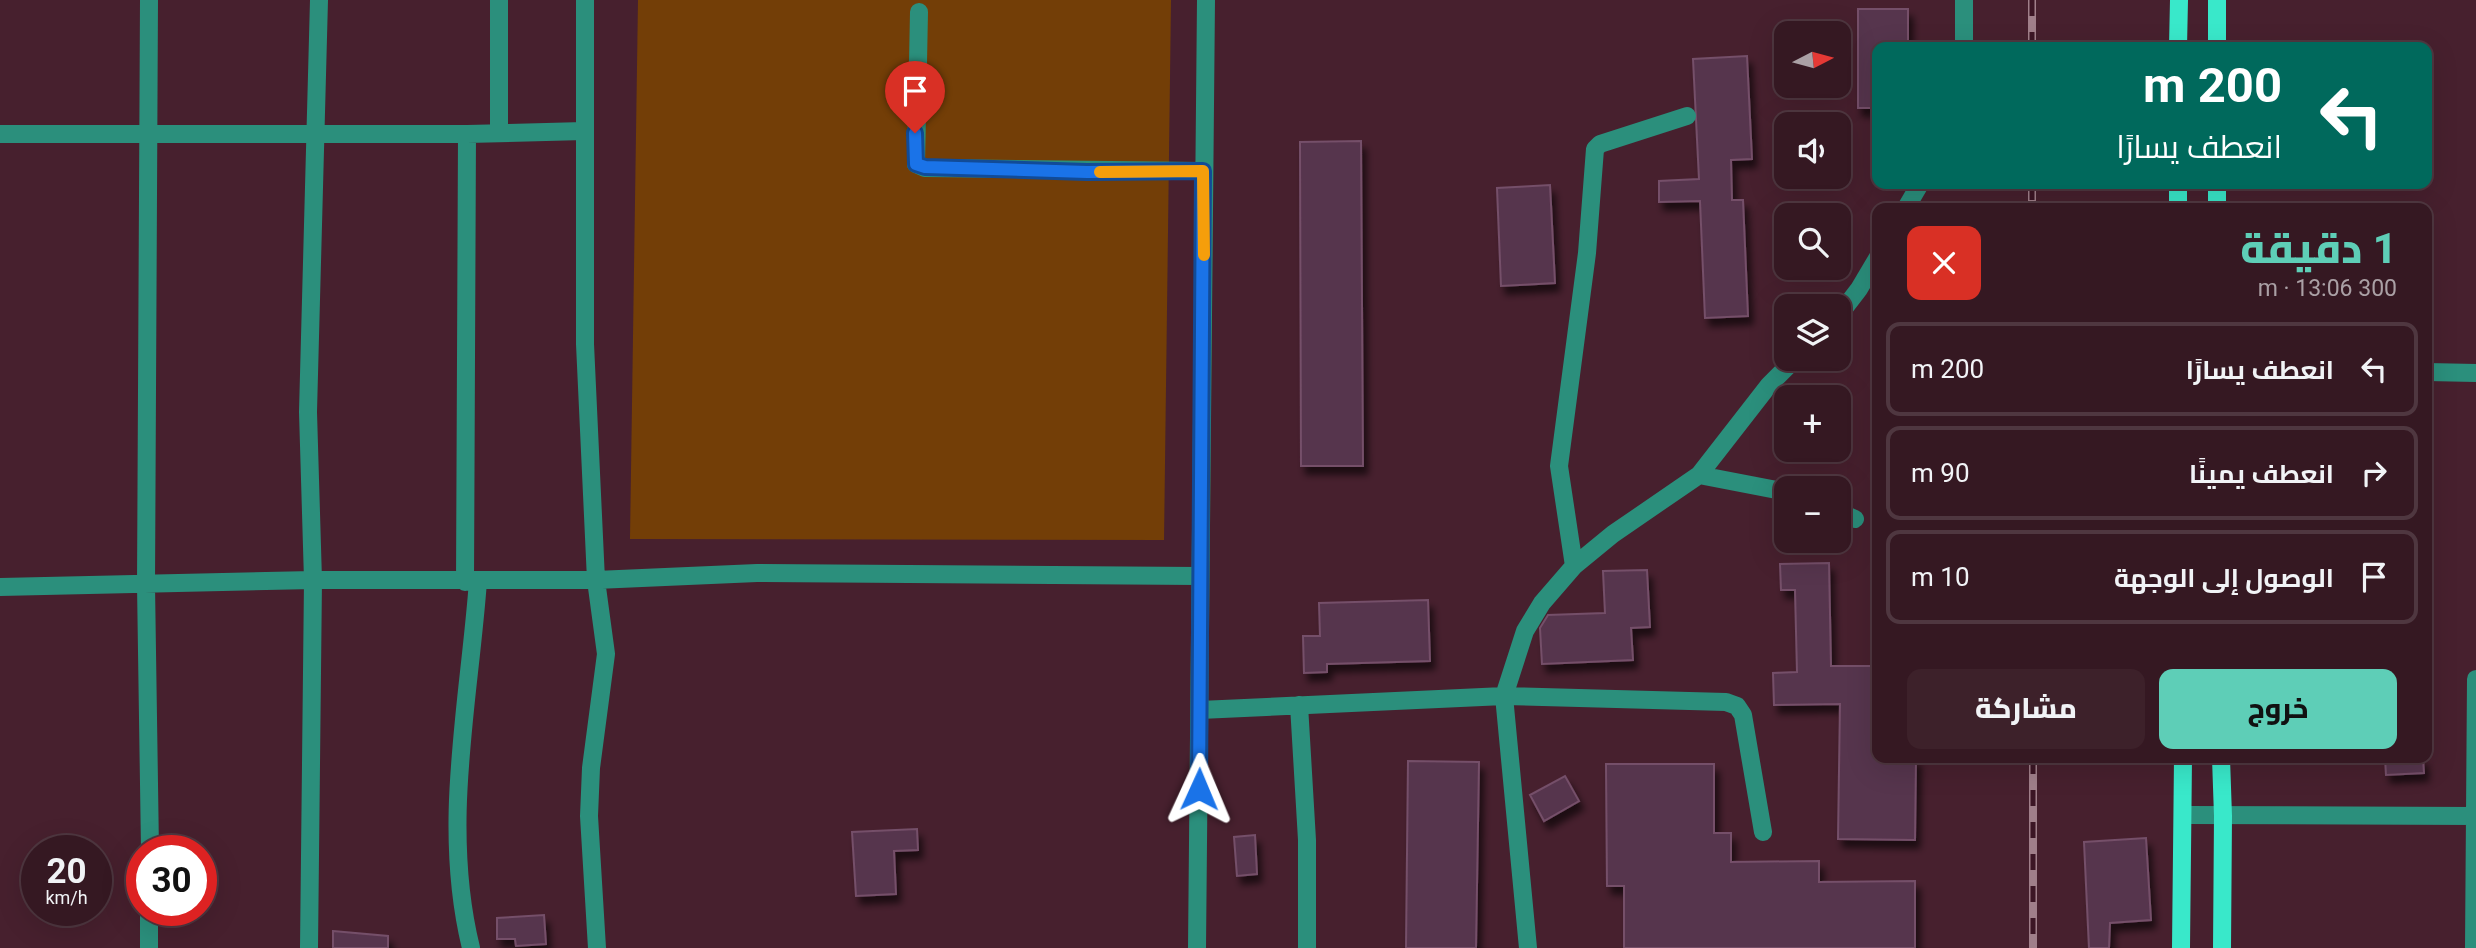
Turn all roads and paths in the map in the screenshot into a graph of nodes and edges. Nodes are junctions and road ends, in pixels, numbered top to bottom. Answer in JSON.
{"nodes":[{"id":1,"x":149,"y":0,"type":"edge"},
{"id":2,"x":319,"y":0,"type":"edge"},
{"id":3,"x":499,"y":0,"type":"edge"},
{"id":4,"x":585,"y":0,"type":"edge"},
{"id":5,"x":1206,"y":0,"type":"edge"},
{"id":6,"x":1964,"y":0,"type":"edge"},
{"id":7,"x":2179,"y":0,"type":"edge"},
{"id":8,"x":2217,"y":0,"type":"edge"},
{"id":9,"x":919,"y":12,"type":"dead end"},
{"id":10,"x":1964,"y":42,"type":"edge"},
{"id":11,"x":2178,"y":42,"type":"edge"},
{"id":12,"x":2217,"y":42,"type":"edge"},
{"id":13,"x":1687,"y":116,"type":"dead end"},
{"id":14,"x":584,"y":131,"type":"junction"},
{"id":15,"x":315,"y":133,"type":"junction"},
{"id":16,"x":499,"y":133,"type":"junction"},
{"id":17,"x":0,"y":134,"type":"edge"},
{"id":18,"x":148,"y":134,"type":"junction"},
{"id":19,"x":467,"y":134,"type":"junction"},
{"id":20,"x":1203,"y":171,"type":"junction"},
{"id":21,"x":1872,"y":267,"type":"edge"},
{"id":22,"x":1851,"y":299,"type":"edge"},
{"id":23,"x":1783,"y":371,"type":"edge"},
{"id":24,"x":2432,"y":372,"type":"edge"},
{"id":25,"x":2476,"y":373,"type":"edge"},
{"id":26,"x":1699,"y":475,"type":"junction"},
{"id":27,"x":1774,"y":489,"type":"edge"},
{"id":28,"x":1574,"y":566,"type":"junction"},
{"id":29,"x":1199,"y":576,"type":"junction"},
{"id":30,"x":313,"y":580,"type":"junction"},
{"id":31,"x":596,"y":580,"type":"junction"},
{"id":32,"x":472,"y":582,"type":"junction"},
{"id":33,"x":146,"y":585,"type":"junction"},
{"id":34,"x":0,"y":587,"type":"edge"},
{"id":35,"x":2476,"y":679,"type":"edge"},
{"id":36,"x":1504,"y":696,"type":"junction"},
{"id":37,"x":1299,"y":705,"type":"junction"},
{"id":38,"x":1200,"y":710,"type":"junction"},
{"id":39,"x":2183,"y":763,"type":"edge"},
{"id":40,"x":2221,"y":763,"type":"edge"},
{"id":41,"x":2184,"y":815,"type":"junction"},
{"id":42,"x":2223,"y":816,"type":"junction"},
{"id":43,"x":2476,"y":816,"type":"edge"},
{"id":44,"x":1763,"y":832,"type":"dead end"},
{"id":45,"x":150,"y":835,"type":"edge"},
{"id":46,"x":149,"y":926,"type":"edge"},
{"id":47,"x":149,"y":948,"type":"edge"},
{"id":48,"x":309,"y":948,"type":"edge"},
{"id":49,"x":471,"y":948,"type":"edge"},
{"id":50,"x":597,"y":948,"type":"edge"},
{"id":51,"x":1197,"y":948,"type":"edge"},
{"id":52,"x":1307,"y":948,"type":"edge"},
{"id":53,"x":1528,"y":948,"type":"edge"},
{"id":54,"x":2181,"y":948,"type":"edge"},
{"id":55,"x":2222,"y":948,"type":"edge"},
{"id":56,"x":2474,"y":948,"type":"edge"}],
"edges":[{"from":1,"to":18,"type":"street"},
{"from":2,"to":15,"type":"street"},
{"from":3,"to":16,"type":"street"},
{"from":4,"to":14,"type":"street"},
{"from":5,"to":20,"type":"street"},
{"from":6,"to":10,"type":"street"},
{"from":7,"to":11,"type":"main road"},
{"from":8,"to":12,"type":"main road"},
{"from":9,"to":20,"type":"street"},
{"from":13,"to":28,"type":"street"},
{"from":14,"to":16,"type":"street"},
{"from":14,"to":31,"type":"street"},
{"from":15,"to":18,"type":"street"},
{"from":15,"to":19,"type":"street"},
{"from":15,"to":30,"type":"street"},
{"from":16,"to":19,"type":"street"},
{"from":17,"to":18,"type":"street"},
{"from":18,"to":33,"type":"street"},
{"from":19,"to":32,"type":"street"},
{"from":20,"to":29,"type":"street"},
{"from":21,"to":22,"type":"street"},
{"from":23,"to":26,"type":"street"},
{"from":24,"to":25,"type":"street"},
{"from":26,"to":27,"type":"street"},
{"from":26,"to":28,"type":"street"},
{"from":28,"to":36,"type":"street"},
{"from":29,"to":31,"type":"street"},
{"from":29,"to":38,"type":"street"},
{"from":30,"to":32,"type":"street"},
{"from":30,"to":33,"type":"street"},
{"from":30,"to":48,"type":"street"},
{"from":31,"to":32,"type":"street"},
{"from":31,"to":50,"type":"street"},
{"from":32,"to":49,"type":"street"},
{"from":33,"to":34,"type":"street"},
{"from":33,"to":45,"type":"street"},
{"from":35,"to":43,"type":"street"},
{"from":36,"to":37,"type":"street"},
{"from":36,"to":44,"type":"street"},
{"from":36,"to":53,"type":"street"},
{"from":37,"to":38,"type":"street"},
{"from":37,"to":52,"type":"street"},
{"from":38,"to":51,"type":"street"},
{"from":39,"to":41,"type":"main road"},
{"from":40,"to":42,"type":"main road"},
{"from":41,"to":42,"type":"street"},
{"from":41,"to":54,"type":"main road"},
{"from":42,"to":43,"type":"street"},
{"from":42,"to":55,"type":"main road"},
{"from":43,"to":56,"type":"street"},
{"from":46,"to":47,"type":"street"}]}
